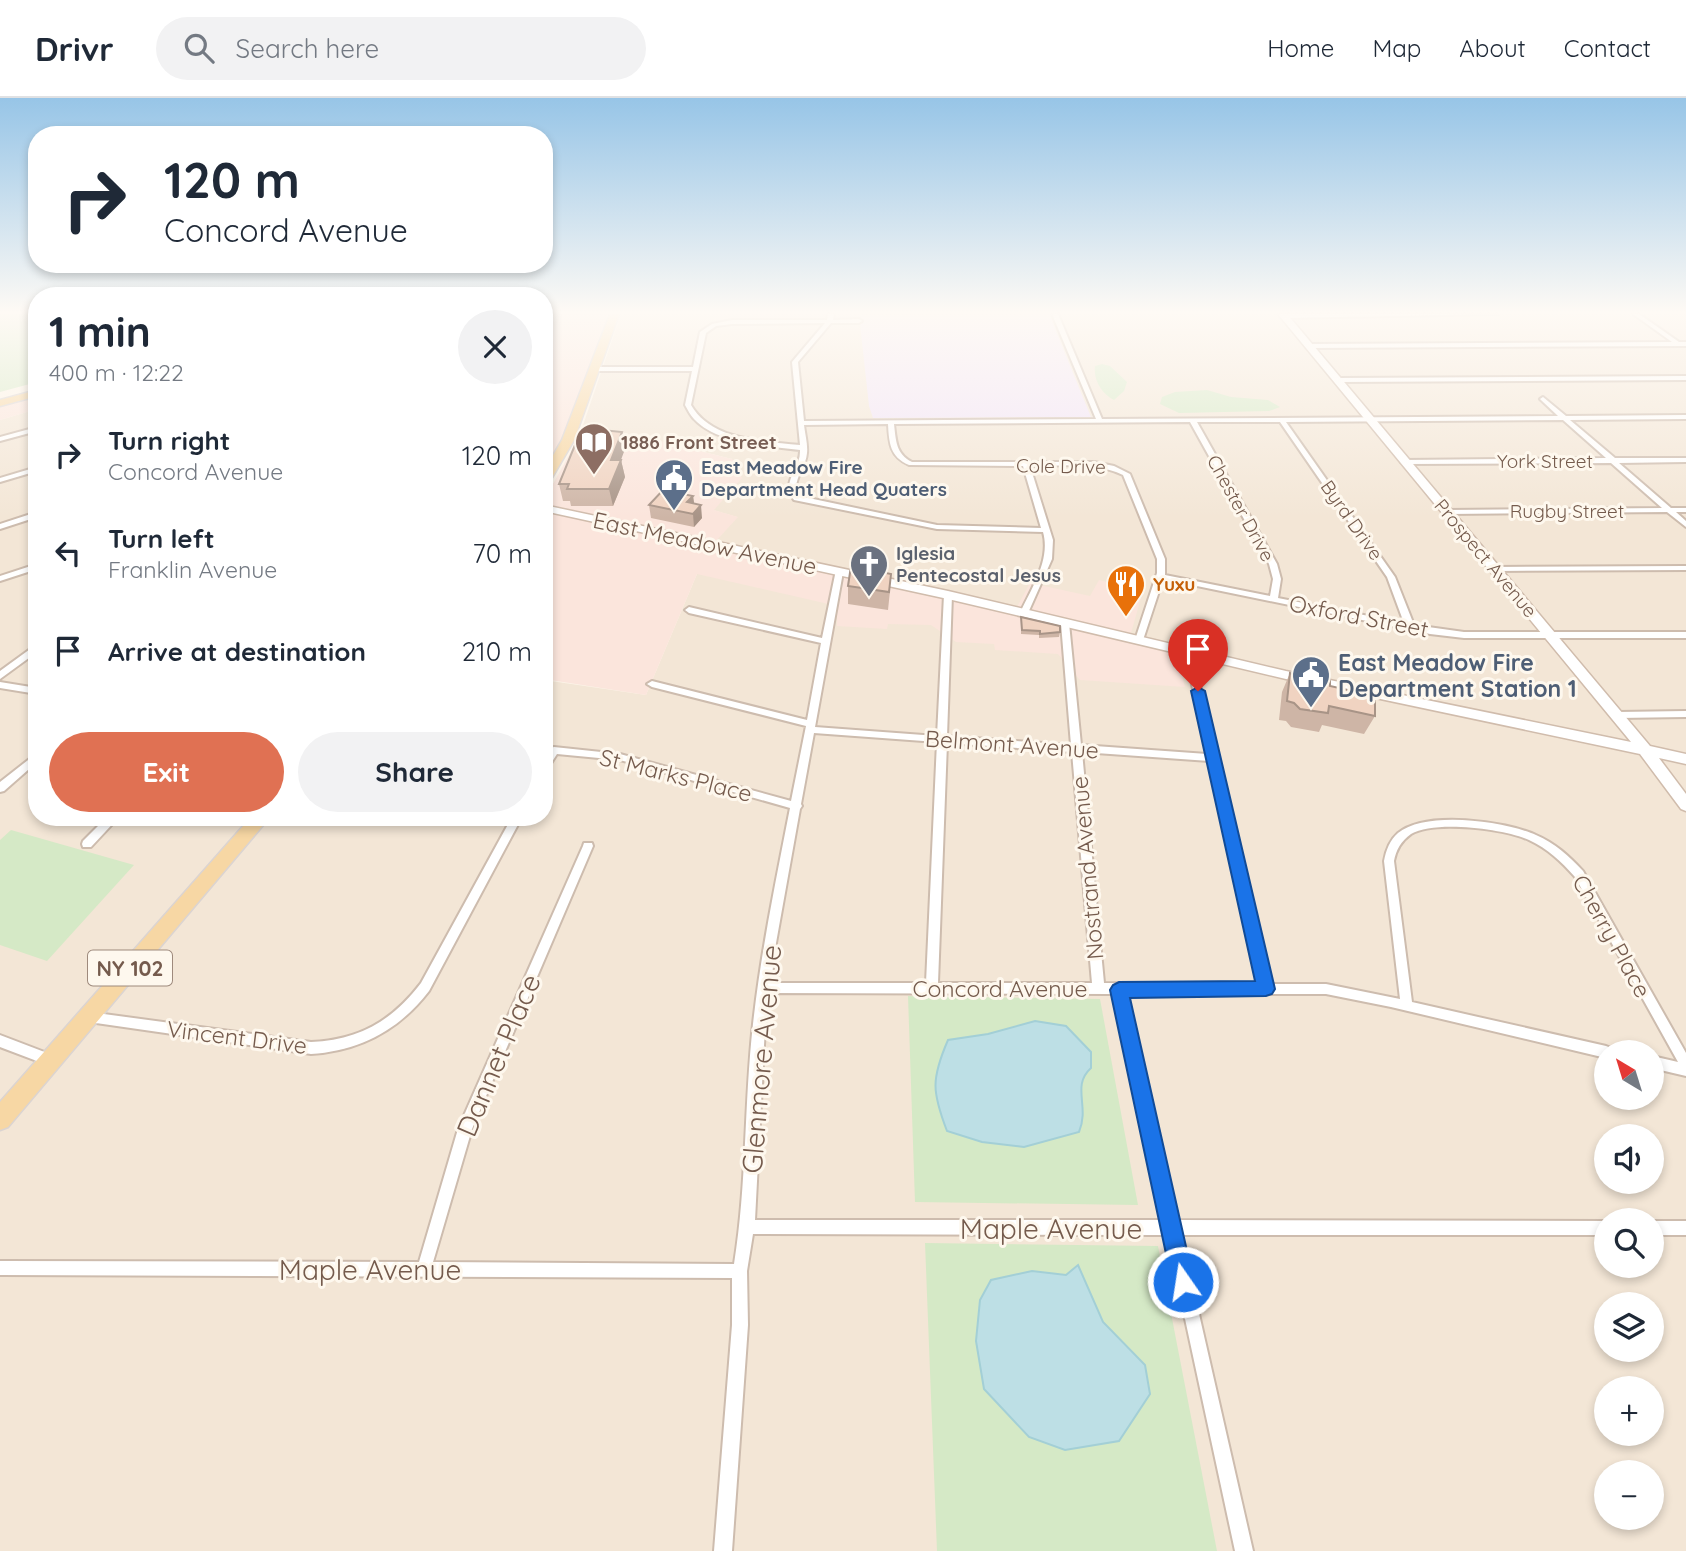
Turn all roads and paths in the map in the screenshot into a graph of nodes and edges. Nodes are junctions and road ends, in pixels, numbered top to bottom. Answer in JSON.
{"nodes":[{"id":1,"x":590,"y":382,"type":"edge"},
{"id":2,"x":693,"y":382,"type":"edge"},
{"id":3,"x":797,"y":382,"type":"edge"},
{"id":4,"x":1084,"y":382,"type":"edge"},
{"id":5,"x":1339,"y":382,"type":"edge"},
{"id":6,"x":28,"y":388,"type":"edge"},
{"id":7,"x":28,"y":395,"type":"edge"},
{"id":8,"x":0,"y":396,"type":"edge"},
{"id":9,"x":1543,"y":399,"type":"dead end"},
{"id":10,"x":0,"y":403,"type":"edge"},
{"id":11,"x":1686,"y":416,"type":"edge"},
{"id":12,"x":1563,"y":417,"type":"junction"},
{"id":13,"x":1369,"y":419,"type":"junction"},
{"id":14,"x":1192,"y":420,"type":"junction"},
{"id":15,"x":1282,"y":420,"type":"junction"},
{"id":16,"x":1100,"y":421,"type":"junction"},
{"id":17,"x":891,"y":422,"type":"junction"},
{"id":18,"x":801,"y":423,"type":"junction"},
{"id":19,"x":28,"y":431,"type":"edge"},
{"id":20,"x":0,"y":439,"type":"edge"},
{"id":21,"x":804,"y":448,"type":"junction"},
{"id":22,"x":1686,"y":460,"type":"edge"},
{"id":23,"x":1613,"y":461,"type":"junction"},
{"id":24,"x":1404,"y":462,"type":"junction"},
{"id":25,"x":1026,"y":465,"type":"junction"},
{"id":26,"x":553,"y":466,"type":"edge"},
{"id":27,"x":28,"y":472,"type":"edge"},
{"id":28,"x":0,"y":480,"type":"edge"},
{"id":29,"x":553,"y":510,"type":"edge"},
{"id":30,"x":1669,"y":510,"type":"junction"},
{"id":31,"x":1686,"y":510,"type":"edge"},
{"id":32,"x":1447,"y":512,"type":"junction"},
{"id":33,"x":28,"y":517,"type":"edge"},
{"id":34,"x":1686,"y":525,"type":"edge"},
{"id":35,"x":0,"y":527,"type":"edge"},
{"id":36,"x":1046,"y":530,"type":"junction"},
{"id":37,"x":1686,"y":568,"type":"edge"},
{"id":38,"x":28,"y":569,"type":"edge"},
{"id":39,"x":1496,"y":569,"type":"junction"},
{"id":40,"x":839,"y":572,"type":"junction"},
{"id":41,"x":1160,"y":576,"type":"junction"},
{"id":42,"x":0,"y":579,"type":"edge"},
{"id":43,"x":948,"y":595,"type":"junction"},
{"id":44,"x":1274,"y":599,"type":"junction"},
{"id":45,"x":689,"y":610,"type":"dead end"},
{"id":46,"x":1024,"y":613,"type":"junction"},
{"id":47,"x":1065,"y":623,"type":"junction"},
{"id":48,"x":1410,"y":627,"type":"junction"},
{"id":49,"x":1686,"y":635,"type":"edge"},
{"id":50,"x":1552,"y":636,"type":"junction"},
{"id":51,"x":1139,"y":640,"type":"junction"},
{"id":52,"x":824,"y":641,"type":"junction"},
{"id":53,"x":1189,"y":652,"type":"junction"},
{"id":54,"x":28,"y":655,"type":"edge"},
{"id":55,"x":0,"y":676,"type":"edge"},
{"id":56,"x":652,"y":684,"type":"dead end"},
{"id":57,"x":0,"y":685,"type":"edge"},
{"id":58,"x":28,"y":690,"type":"edge"},
{"id":59,"x":1686,"y":714,"type":"edge"},
{"id":60,"x":1618,"y":715,"type":"junction"},
{"id":61,"x":812,"y":727,"type":"junction"},
{"id":62,"x":942,"y":739,"type":"junction"},
{"id":63,"x":1076,"y":748,"type":"junction"},
{"id":64,"x":553,"y":752,"type":"edge"},
{"id":65,"x":1648,"y":752,"type":"junction"},
{"id":66,"x":1213,"y":758,"type":"junction"},
{"id":67,"x":1686,"y":759,"type":"edge"},
{"id":68,"x":28,"y":764,"type":"edge"},
{"id":69,"x":0,"y":788,"type":"edge"},
{"id":70,"x":1686,"y":805,"type":"edge"},
{"id":71,"x":797,"y":806,"type":"junction"},
{"id":72,"x":105,"y":826,"type":"edge"},
{"id":73,"x":253,"y":826,"type":"edge"},
{"id":74,"x":512,"y":826,"type":"edge"},
{"id":75,"x":87,"y":844,"type":"dead end"},
{"id":76,"x":588,"y":846,"type":"dead end"},
{"id":77,"x":932,"y":987,"type":"junction"},
{"id":78,"x":765,"y":988,"type":"junction"},
{"id":79,"x":1098,"y":988,"type":"junction"},
{"id":80,"x":1266,"y":989,"type":"junction"},
{"id":81,"x":1119,"y":990,"type":"junction"},
{"id":82,"x":1407,"y":1007,"type":"junction"},
{"id":83,"x":89,"y":1017,"type":"junction"},
{"id":84,"x":0,"y":1041,"type":"edge"},
{"id":85,"x":1594,"y":1049,"type":"edge"},
{"id":86,"x":50,"y":1060,"type":"junction"},
{"id":87,"x":1686,"y":1064,"type":"edge"},
{"id":88,"x":1664,"y":1065,"type":"edge"},
{"id":89,"x":1686,"y":1070,"type":"edge"},
{"id":90,"x":0,"y":1119,"type":"edge"},
{"id":91,"x":747,"y":1227,"type":"junction"},
{"id":92,"x":1171,"y":1228,"type":"junction"},
{"id":93,"x":1594,"y":1228,"type":"edge"},
{"id":94,"x":1664,"y":1228,"type":"edge"},
{"id":95,"x":1686,"y":1228,"type":"edge"},
{"id":96,"x":0,"y":1268,"type":"edge"},
{"id":97,"x":424,"y":1269,"type":"junction"},
{"id":98,"x":740,"y":1271,"type":"junction"},
{"id":99,"x":723,"y":1551,"type":"edge"},
{"id":100,"x":1244,"y":1551,"type":"edge"}],
"edges":[{"from":1,"to":26,"type":"main road"},
{"from":2,"to":21,"type":"street"},
{"from":3,"to":18,"type":"street"},
{"from":4,"to":16,"type":"street"},
{"from":5,"to":13,"type":"street","name":"Prospect Avenue"},
{"from":6,"to":8,"type":"main road"},
{"from":7,"to":10,"type":"main road"},
{"from":9,"to":12,"type":"street"},
{"from":11,"to":12,"type":"street"},
{"from":12,"to":13,"type":"street"},
{"from":12,"to":23,"type":"street"},
{"from":13,"to":15,"type":"street"},
{"from":13,"to":24,"type":"street","name":"Prospect Avenue"},
{"from":14,"to":15,"type":"street"},
{"from":14,"to":16,"type":"street"},
{"from":14,"to":44,"type":"street","name":"Chester Drive"},
{"from":15,"to":48,"type":"street","name":"Byrd Drive"},
{"from":16,"to":17,"type":"street"},
{"from":17,"to":18,"type":"street"},
{"from":17,"to":25,"type":"street","name":"Cole Drive"},
{"from":18,"to":21,"type":"street"},
{"from":19,"to":20,"type":"street"},
{"from":21,"to":36,"type":"street"},
{"from":22,"to":23,"type":"street","name":"York Street"},
{"from":23,"to":24,"type":"street","name":"York Street"},
{"from":23,"to":30,"type":"street"},
{"from":24,"to":32,"type":"street","name":"Prospect Avenue"},
{"from":25,"to":36,"type":"street"},
{"from":25,"to":41,"type":"street","name":"Cole Drive"},
{"from":27,"to":28,"type":"street"},
{"from":29,"to":40,"type":"street","name":"East Meadow Avenue"},
{"from":30,"to":31,"type":"street","name":"Rugby Street"},
{"from":30,"to":32,"type":"street","name":"Rugby Street"},
{"from":30,"to":34,"type":"street"},
{"from":32,"to":39,"type":"street","name":"Prospect Avenue"},
{"from":33,"to":35,"type":"street"},
{"from":36,"to":46,"type":"street"},
{"from":37,"to":39,"type":"street"},
{"from":38,"to":42,"type":"street"},
{"from":39,"to":50,"type":"street","name":"Prospect Avenue"},
{"from":40,"to":43,"type":"street","name":"East Meadow Avenue"},
{"from":40,"to":52,"type":"street","name":"Glenmore Avenue"},
{"from":41,"to":44,"type":"street","name":"Oxford Street"},
{"from":41,"to":51,"type":"street","name":"Cole Drive"},
{"from":43,"to":46,"type":"street","name":"East Meadow Avenue"},
{"from":43,"to":62,"type":"street"},
{"from":44,"to":48,"type":"street","name":"Oxford Street"},
{"from":45,"to":52,"type":"street"},
{"from":46,"to":47,"type":"street","name":"East Meadow Avenue"},
{"from":47,"to":51,"type":"street","name":"East Meadow Avenue"},
{"from":47,"to":63,"type":"street","name":"Nostrand Avenue"},
{"from":48,"to":50,"type":"street","name":"Oxford Street"},
{"from":49,"to":50,"type":"street","name":"Oxford Street"},
{"from":50,"to":60,"type":"street","name":"Prospect Avenue"},
{"from":51,"to":53,"type":"street","name":"East Meadow Avenue"},
{"from":52,"to":61,"type":"street","name":"Glenmore Avenue"},
{"from":53,"to":65,"type":"street","name":"East Meadow Avenue"},
{"from":53,"to":66,"type":"street"},
{"from":54,"to":55,"type":"street"},
{"from":56,"to":61,"type":"street","name":"Belmont Avenue"},
{"from":57,"to":58,"type":"street"},
{"from":59,"to":60,"type":"street"},
{"from":60,"to":65,"type":"street","name":"Prospect Avenue"},
{"from":61,"to":62,"type":"street","name":"Belmont Avenue"},
{"from":61,"to":71,"type":"street","name":"Glenmore Avenue"},
{"from":62,"to":63,"type":"street","name":"Belmont Avenue"},
{"from":62,"to":77,"type":"street"},
{"from":63,"to":66,"type":"street","name":"Belmont Avenue"},
{"from":63,"to":79,"type":"street","name":"Nostrand Avenue"},
{"from":64,"to":71,"type":"street","name":"St Marks Place"},
{"from":65,"to":67,"type":"street","name":"East Meadow Avenue"},
{"from":65,"to":70,"type":"street","name":"Prospect Avenue"},
{"from":66,"to":80,"type":"street"},
{"from":68,"to":69,"type":"street"},
{"from":71,"to":78,"type":"street","name":"Glenmore Avenue"},
{"from":72,"to":75,"type":"street"},
{"from":73,"to":83,"type":"main road","number":"NY 102"},
{"from":74,"to":83,"type":"street","name":"Vincent Drive"},
{"from":76,"to":97,"type":"street","name":"Dannet Place"},
{"from":77,"to":78,"type":"street","name":"Concord Avenue"},
{"from":77,"to":79,"type":"street","name":"Concord Avenue"},
{"from":78,"to":91,"type":"street","name":"Glenmore Avenue"},
{"from":79,"to":81,"type":"street","name":"Concord Avenue"},
{"from":80,"to":81,"type":"street","name":"Concord Avenue"},
{"from":80,"to":82,"type":"street","name":"Concord Avenue"},
{"from":81,"to":92,"type":"street","name":"Nostrand Avenue"},
{"from":82,"to":85,"type":"street","name":"Concord Avenue"},
{"from":82,"to":87,"type":"street","name":"Cherry Place"},
{"from":83,"to":86,"type":"main road","number":"NY 102"},
{"from":84,"to":86,"type":"street"},
{"from":86,"to":90,"type":"main road","number":"NY 102"},
{"from":88,"to":89,"type":"street"},
{"from":91,"to":92,"type":"street","name":"Maple Avenue"},
{"from":91,"to":98,"type":"street","name":"Glenmore Avenue"},
{"from":92,"to":93,"type":"street","name":"Maple Avenue"},
{"from":92,"to":100,"type":"street","name":"Nostrand Avenue"},
{"from":94,"to":95,"type":"street"},
{"from":96,"to":97,"type":"street","name":"Maple Avenue"},
{"from":97,"to":98,"type":"street","name":"Maple Avenue"},
{"from":98,"to":99,"type":"street","name":"Glenmore Avenue"}]}
